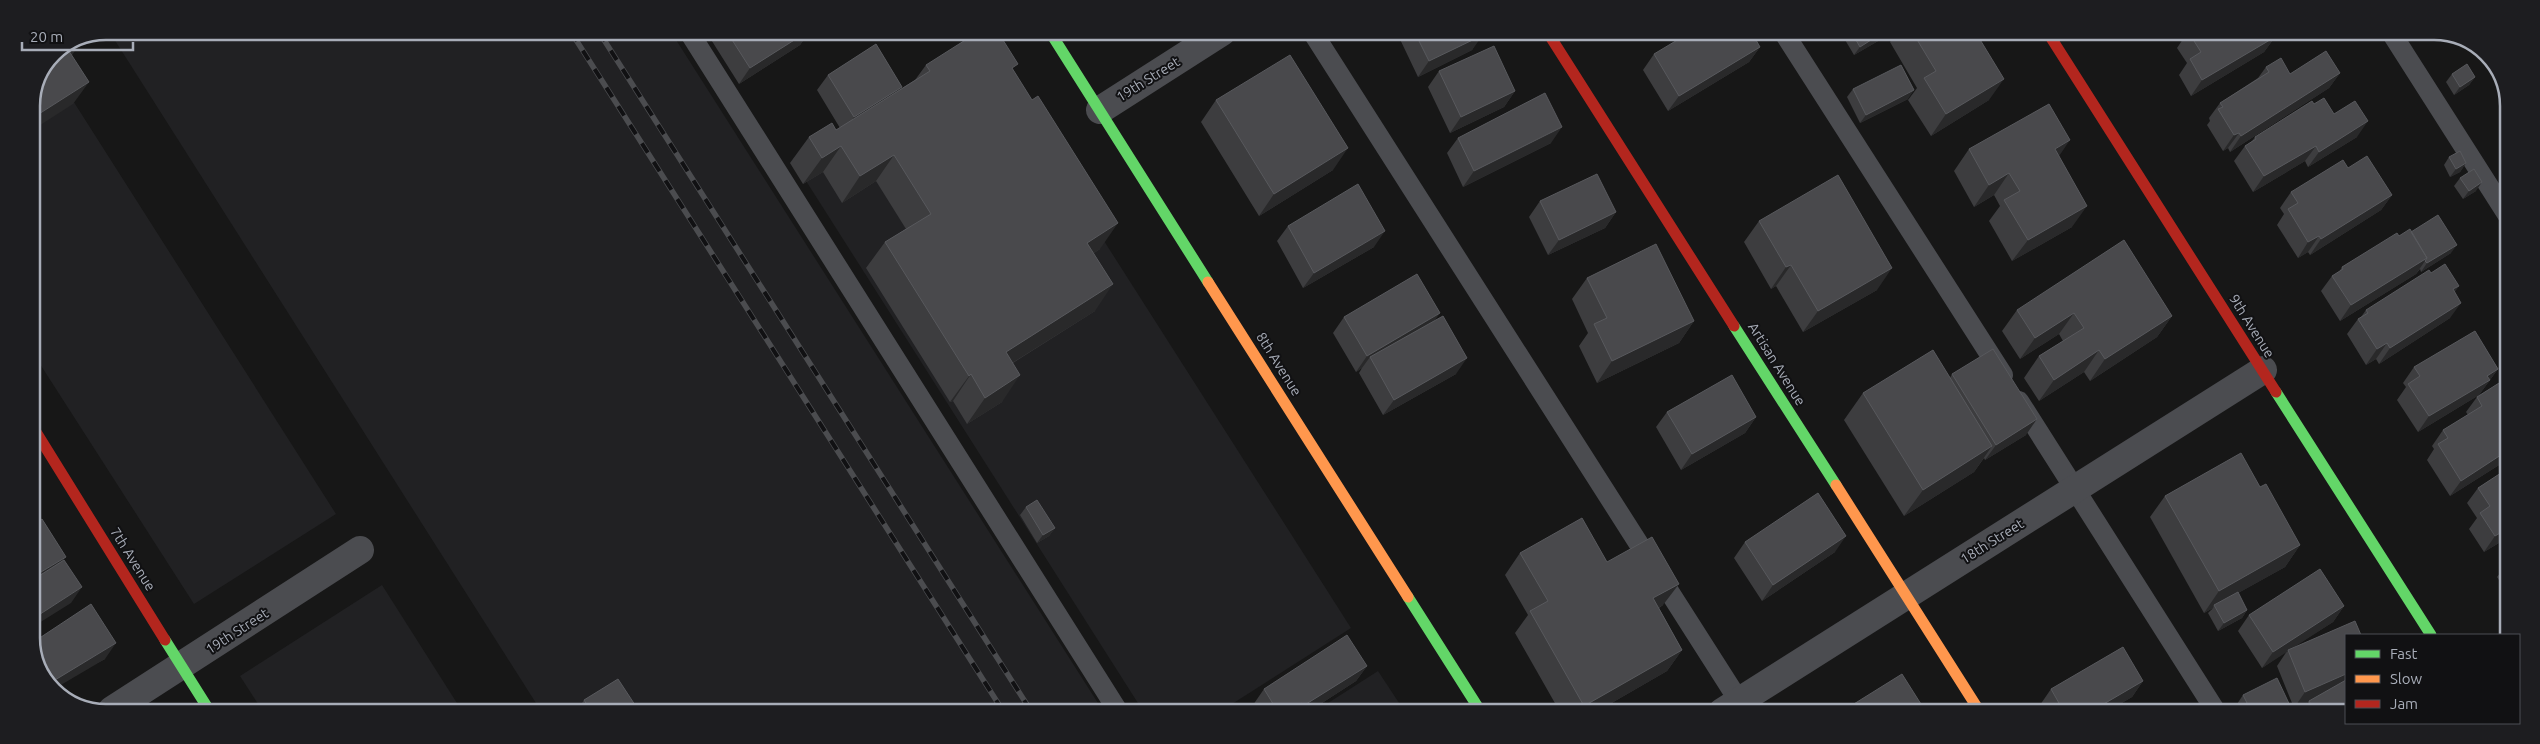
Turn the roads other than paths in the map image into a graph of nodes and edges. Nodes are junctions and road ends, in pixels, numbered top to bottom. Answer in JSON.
{"nodes":[{"id":1,"x":694,"y":40,"type":"edge"},
{"id":2,"x":1055,"y":40,"type":"edge"},
{"id":3,"x":1209,"y":40,"type":"edge"},
{"id":4,"x":1318,"y":40,"type":"edge"},
{"id":5,"x":1552,"y":40,"type":"edge"},
{"id":6,"x":1788,"y":40,"type":"edge"},
{"id":7,"x":2052,"y":40,"type":"edge"},
{"id":8,"x":2396,"y":40,"type":"edge"},
{"id":9,"x":1100,"y":110,"type":"junction"},
{"id":10,"x":2500,"y":203,"type":"edge"},
{"id":11,"x":2263,"y":370,"type":"junction"},
{"id":12,"x":40,"y":439,"type":"edge"},
{"id":13,"x":2075,"y":489,"type":"junction"},
{"id":14,"x":360,"y":550,"type":"dead end"},
{"id":15,"x":1906,"y":596,"type":"junction"},
{"id":16,"x":2430,"y":634,"type":"edge"},
{"id":17,"x":181,"y":666,"type":"junction"},
{"id":18,"x":121,"y":704,"type":"edge"},
{"id":19,"x":206,"y":704,"type":"edge"},
{"id":20,"x":1114,"y":704,"type":"edge"},
{"id":21,"x":1477,"y":704,"type":"edge"},
{"id":22,"x":1733,"y":704,"type":"edge"},
{"id":23,"x":1741,"y":704,"type":"edge"},
{"id":24,"x":1975,"y":704,"type":"edge"},
{"id":25,"x":2212,"y":704,"type":"edge"}],
"edges":[{"from":1,"to":20,"type":"lane"},
{"from":2,"to":9,"type":"street","name":"8th Avenue"},
{"from":3,"to":9,"type":"street","name":"19th Street"},
{"from":4,"to":22,"type":"lane"},
{"from":5,"to":15,"type":"street","name":"Artisan Avenue"},
{"from":6,"to":13,"type":"lane"},
{"from":7,"to":11,"type":"street","name":"9th Avenue"},
{"from":8,"to":10,"type":"lane"},
{"from":9,"to":21,"type":"street","name":"8th Avenue"},
{"from":11,"to":13,"type":"street","name":"18th Street"},
{"from":11,"to":16,"type":"street","name":"9th Avenue"},
{"from":12,"to":17,"type":"street","name":"7th Avenue"},
{"from":13,"to":15,"type":"street","name":"18th Street"},
{"from":13,"to":25,"type":"lane"},
{"from":14,"to":17,"type":"street","name":"19th Street"},
{"from":15,"to":23,"type":"street","name":"18th Street"},
{"from":15,"to":24,"type":"street","name":"Artisan Avenue"},
{"from":17,"to":18,"type":"street","name":"19th Street"},
{"from":17,"to":19,"type":"street","name":"7th Avenue"}]}
